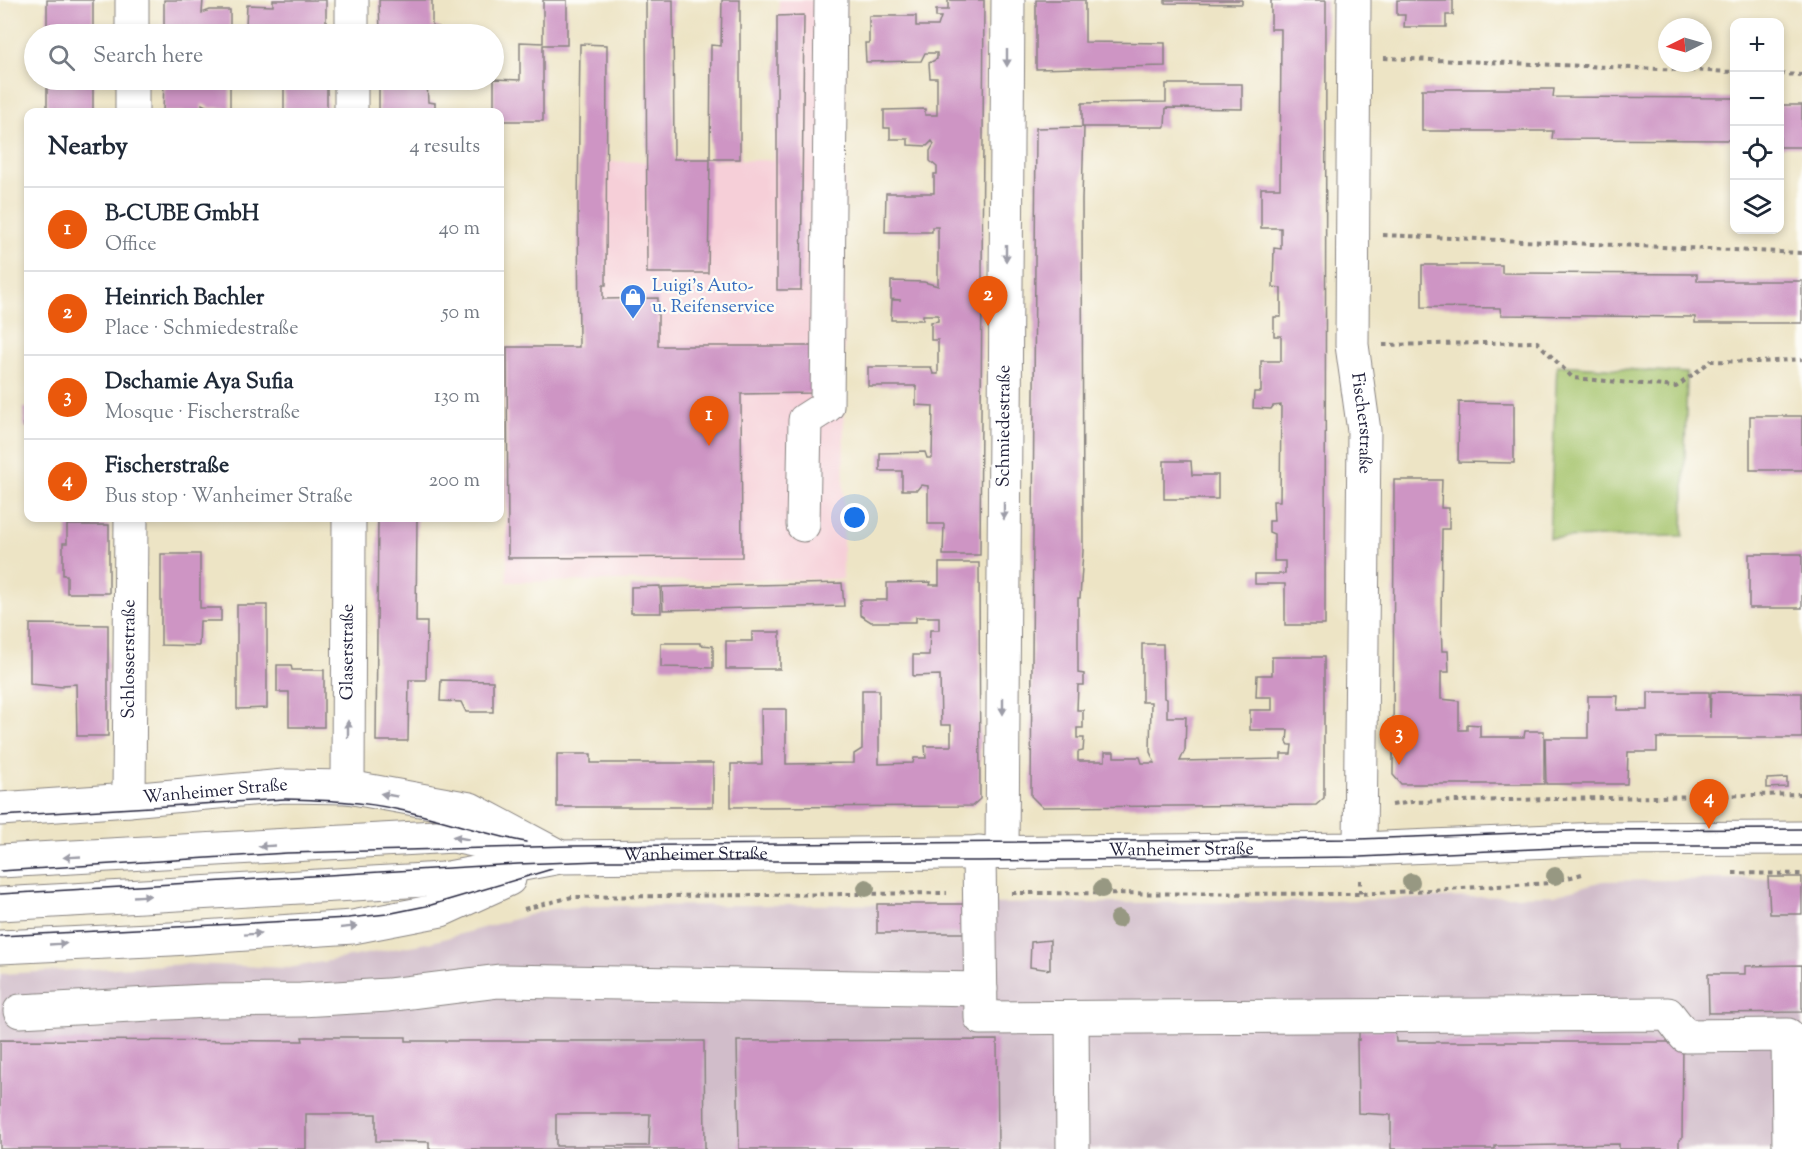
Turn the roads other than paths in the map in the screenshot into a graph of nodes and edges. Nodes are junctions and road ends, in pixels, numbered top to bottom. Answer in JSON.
{"nodes":[{"id":1,"x":132,"y":0,"type":"edge"},
{"id":2,"x":352,"y":0,"type":"edge"},
{"id":3,"x":831,"y":0,"type":"edge"},
{"id":4,"x":1008,"y":0,"type":"edge"},
{"id":5,"x":1354,"y":0,"type":"edge"},
{"id":6,"x":132,"y":24,"type":"edge"},
{"id":7,"x":352,"y":24,"type":"edge"},
{"id":8,"x":132,"y":90,"type":"edge"},
{"id":9,"x":351,"y":90,"type":"edge"},
{"id":10,"x":132,"y":108,"type":"edge"},
{"id":11,"x":351,"y":108,"type":"edge"},
{"id":12,"x":131,"y":522,"type":"edge"},
{"id":13,"x":349,"y":522,"type":"edge"},
{"id":14,"x":803,"y":525,"type":"dead end"},
{"id":15,"x":348,"y":787,"type":"junction"},
{"id":16,"x":129,"y":800,"type":"junction"},
{"id":17,"x":0,"y":809,"type":"edge"},
{"id":18,"x":1802,"y":838,"type":"edge"},
{"id":19,"x":1360,"y":849,"type":"junction"},
{"id":20,"x":990,"y":852,"type":"junction"},
{"id":21,"x":560,"y":857,"type":"junction"},
{"id":22,"x":0,"y":861,"type":"edge"},
{"id":23,"x":0,"y":904,"type":"edge"},
{"id":24,"x":0,"y":947,"type":"edge"},
{"id":25,"x":981,"y":989,"type":"junction"},
{"id":26,"x":20,"y":1011,"type":"dead end"},
{"id":27,"x":1072,"y":1018,"type":"junction"},
{"id":28,"x":1073,"y":1149,"type":"edge"},
{"id":29,"x":1789,"y":1149,"type":"edge"}],
"edges":[{"from":1,"to":6,"type":"street"},
{"from":2,"to":7,"type":"street"},
{"from":3,"to":14,"type":"street"},
{"from":4,"to":20,"type":"street","name":"Schmiedestraße","one_way":true},
{"from":5,"to":19,"type":"street","name":"Fischerstraße"},
{"from":8,"to":10,"type":"street"},
{"from":9,"to":11,"type":"street"},
{"from":12,"to":16,"type":"street","name":"Schlosserstraße"},
{"from":15,"to":13,"type":"street","name":"Glaserstraße","one_way":true},
{"from":15,"to":16,"type":"street","name":"Wanheimer Straße"},
{"from":21,"to":15,"type":"street","name":"Wanheimer Straße","one_way":true},
{"from":16,"to":17,"type":"street","name":"Wanheimer Straße"},
{"from":18,"to":19,"type":"street","name":"Wanheimer Straße"},
{"from":19,"to":20,"type":"street","name":"Wanheimer Straße"},
{"from":20,"to":21,"type":"street","name":"Wanheimer Straße"},
{"from":20,"to":25,"type":"street","name":"Schmiedestraße"},
{"from":21,"to":22,"type":"street","name":"Wanheimer Straße","one_way":true},
{"from":23,"to":21,"type":"street","name":"Wanheimer Straße","one_way":true},
{"from":24,"to":21,"type":"street","name":"Wanheimer Straße","one_way":true},
{"from":25,"to":26,"type":"street"},
{"from":25,"to":27,"type":"street","name":"Schmiedestraße"},
{"from":27,"to":28,"type":"street"},
{"from":27,"to":29,"type":"street"}]}
